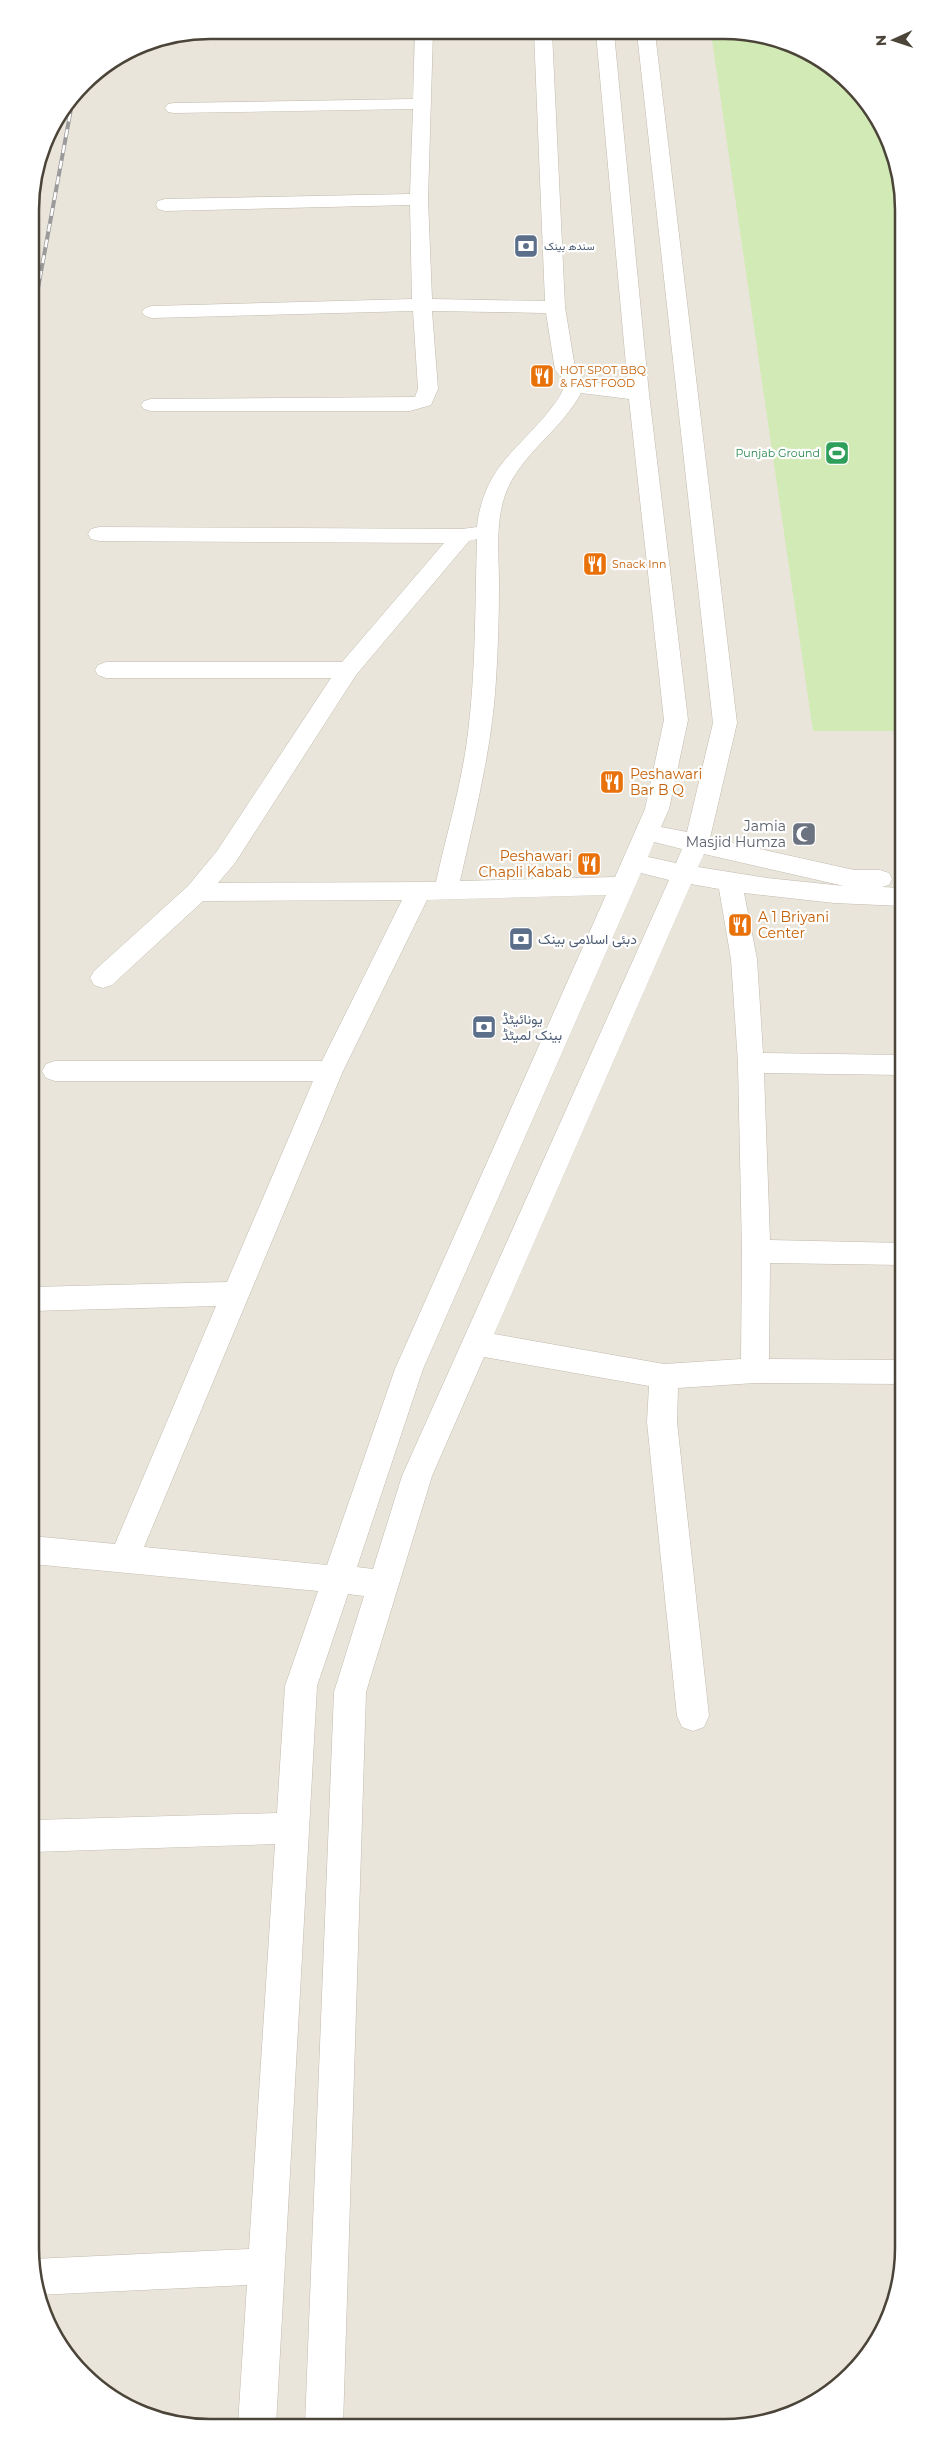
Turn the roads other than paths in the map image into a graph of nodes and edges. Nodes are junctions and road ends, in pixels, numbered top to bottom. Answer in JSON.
{"nodes":[{"id":1,"x":424,"y":39,"type":"edge"},
{"id":2,"x":543,"y":39,"type":"edge"},
{"id":3,"x":606,"y":39,"type":"edge"},
{"id":4,"x":647,"y":39,"type":"edge"},
{"id":5,"x":421,"y":104,"type":"junction"},
{"id":6,"x":174,"y":108,"type":"dead end"},
{"id":7,"x":418,"y":199,"type":"junction"},
{"id":8,"x":164,"y":204,"type":"dead end"},
{"id":9,"x":422,"y":305,"type":"junction"},
{"id":10,"x":555,"y":307,"type":"junction"},
{"id":11,"x":152,"y":312,"type":"dead end"},
{"id":12,"x":575,"y":386,"type":"junction"},
{"id":13,"x":639,"y":394,"type":"junction"},
{"id":14,"x":151,"y":405,"type":"dead end"},
{"id":15,"x":486,"y":529,"type":"junction"},
{"id":16,"x":99,"y":534,"type":"dead end"},
{"id":17,"x":462,"y":536,"type":"junction"},
{"id":18,"x":106,"y":670,"type":"dead end"},
{"id":19,"x":348,"y":670,"type":"junction"},
{"id":20,"x":647,"y":832,"type":"junction"},
{"id":21,"x":697,"y":844,"type":"junction"},
{"id":22,"x":684,"y":874,"type":"junction"},
{"id":23,"x":628,"y":875,"type":"junction"},
{"id":24,"x":895,"y":879,"type":"edge"},
{"id":25,"x":730,"y":881,"type":"junction"},
{"id":26,"x":446,"y":890,"type":"junction"},
{"id":27,"x":419,"y":891,"type":"junction"},
{"id":28,"x":197,"y":892,"type":"junction"},
{"id":29,"x":895,"y":897,"type":"edge"},
{"id":30,"x":103,"y":978,"type":"dead end"},
{"id":31,"x":751,"y":1063,"type":"junction"},
{"id":32,"x":895,"y":1065,"type":"edge"},
{"id":33,"x":330,"y":1070,"type":"junction"},
{"id":34,"x":55,"y":1071,"type":"dead end"},
{"id":35,"x":756,"y":1251,"type":"junction"},
{"id":36,"x":895,"y":1254,"type":"edge"},
{"id":37,"x":235,"y":1294,"type":"junction"},
{"id":38,"x":39,"y":1299,"type":"edge"},
{"id":39,"x":475,"y":1343,"type":"junction"},
{"id":40,"x":756,"y":1370,"type":"junction"},
{"id":41,"x":895,"y":1372,"type":"edge"},
{"id":42,"x":664,"y":1376,"type":"junction"},
{"id":43,"x":39,"y":1551,"type":"edge"},
{"id":44,"x":124,"y":1558,"type":"junction"},
{"id":45,"x":337,"y":1579,"type":"junction"},
{"id":46,"x":384,"y":1584,"type":"junction"},
{"id":47,"x":693,"y":1716,"type":"dead end"},
{"id":48,"x":292,"y":1828,"type":"junction"},
{"id":49,"x":39,"y":1836,"type":"edge"},
{"id":50,"x":266,"y":2266,"type":"junction"},
{"id":51,"x":41,"y":2277,"type":"edge"},
{"id":52,"x":257,"y":2419,"type":"edge"},
{"id":53,"x":324,"y":2419,"type":"edge"}],
"edges":[{"from":1,"to":5,"type":"street"},
{"from":2,"to":10,"type":"street"},
{"from":3,"to":13,"type":"street"},
{"from":4,"to":21,"type":"street"},
{"from":5,"to":6,"type":"street"},
{"from":5,"to":7,"type":"street"},
{"from":7,"to":8,"type":"street"},
{"from":7,"to":9,"type":"street"},
{"from":9,"to":10,"type":"street"},
{"from":9,"to":11,"type":"street"},
{"from":9,"to":14,"type":"street"},
{"from":10,"to":12,"type":"street"},
{"from":12,"to":13,"type":"street"},
{"from":12,"to":15,"type":"street"},
{"from":13,"to":20,"type":"street"},
{"from":15,"to":17,"type":"street"},
{"from":15,"to":26,"type":"street"},
{"from":16,"to":17,"type":"street"},
{"from":17,"to":19,"type":"street"},
{"from":18,"to":19,"type":"street"},
{"from":19,"to":28,"type":"street"},
{"from":20,"to":21,"type":"street"},
{"from":20,"to":23,"type":"street"},
{"from":21,"to":22,"type":"street"},
{"from":21,"to":24,"type":"street"},
{"from":22,"to":23,"type":"street"},
{"from":22,"to":25,"type":"street"},
{"from":22,"to":39,"type":"street"},
{"from":23,"to":26,"type":"street"},
{"from":23,"to":45,"type":"street"},
{"from":25,"to":29,"type":"street"},
{"from":25,"to":31,"type":"street"},
{"from":26,"to":27,"type":"street"},
{"from":27,"to":28,"type":"street"},
{"from":27,"to":33,"type":"street"},
{"from":28,"to":30,"type":"street"},
{"from":31,"to":32,"type":"street"},
{"from":31,"to":35,"type":"street"},
{"from":33,"to":34,"type":"street"},
{"from":33,"to":37,"type":"street"},
{"from":35,"to":36,"type":"street"},
{"from":35,"to":40,"type":"street"},
{"from":37,"to":38,"type":"street"},
{"from":37,"to":44,"type":"street"},
{"from":39,"to":42,"type":"street"},
{"from":39,"to":46,"type":"street"},
{"from":40,"to":41,"type":"street"},
{"from":40,"to":42,"type":"street"},
{"from":42,"to":47,"type":"street"},
{"from":43,"to":44,"type":"street"},
{"from":44,"to":45,"type":"street"},
{"from":45,"to":46,"type":"street"},
{"from":45,"to":48,"type":"street"},
{"from":46,"to":53,"type":"street"},
{"from":48,"to":49,"type":"street"},
{"from":48,"to":50,"type":"street"},
{"from":50,"to":51,"type":"street"},
{"from":50,"to":52,"type":"street"}]}
